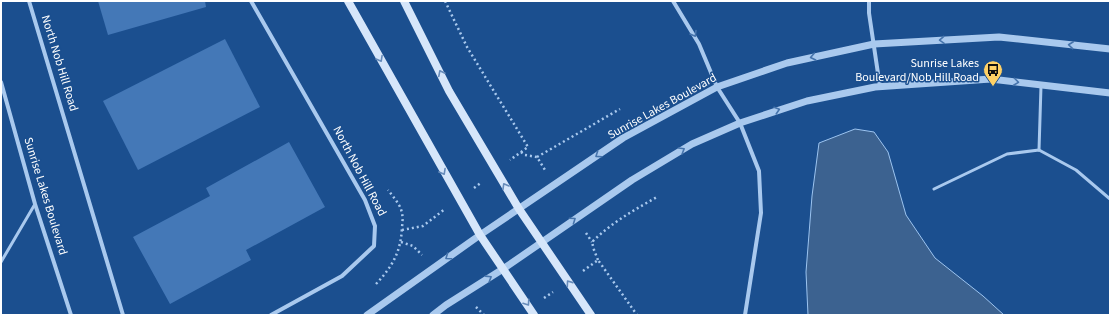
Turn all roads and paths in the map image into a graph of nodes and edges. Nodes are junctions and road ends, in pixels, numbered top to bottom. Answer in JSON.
{"nodes":[{"id":1,"x":29,"y":1,"type":"edge"},
{"id":2,"x":250,"y":1,"type":"edge"},
{"id":3,"x":348,"y":1,"type":"edge"},
{"id":4,"x":404,"y":1,"type":"edge"},
{"id":5,"x":445,"y":1,"type":"edge"},
{"id":6,"x":674,"y":1,"type":"edge"},
{"id":7,"x":869,"y":1,"type":"edge"},
{"id":8,"x":874,"y":44,"type":"junction"},
{"id":9,"x":1110,"y":49,"type":"edge"},
{"id":10,"x":1,"y":82,"type":"edge"},
{"id":11,"x":1041,"y":85,"type":"junction"},
{"id":12,"x":717,"y":87,"type":"junction"},
{"id":13,"x":880,"y":87,"type":"junction"},
{"id":14,"x":1110,"y":93,"type":"edge"},
{"id":15,"x":620,"y":109,"type":"dead end"},
{"id":16,"x":740,"y":123,"type":"junction"},
{"id":17,"x":528,"y":147,"type":"dead end"},
{"id":18,"x":1039,"y":150,"type":"junction"},
{"id":19,"x":538,"y":157,"type":"dead end"},
{"id":20,"x":388,"y":190,"type":"dead end"},
{"id":21,"x":934,"y":190,"type":"dead end"},
{"id":22,"x":658,"y":197,"type":"dead end"},
{"id":23,"x":1110,"y":199,"type":"edge"},
{"id":24,"x":35,"y":204,"type":"junction"},
{"id":25,"x":519,"y":209,"type":"junction"},
{"id":26,"x":480,"y":235,"type":"junction"},
{"id":27,"x":541,"y":243,"type":"junction"},
{"id":28,"x":598,"y":260,"type":"dead end"},
{"id":29,"x":1,"y":262,"type":"edge"},
{"id":30,"x":503,"y":268,"type":"junction"},
{"id":31,"x":376,"y":284,"type":"dead end"},
{"id":32,"x":71,"y":315,"type":"edge"},
{"id":33,"x":123,"y":315,"type":"edge"},
{"id":34,"x":271,"y":315,"type":"edge"},
{"id":35,"x":367,"y":315,"type":"edge"},
{"id":36,"x":433,"y":315,"type":"edge"},
{"id":37,"x":534,"y":315,"type":"edge"},
{"id":38,"x":591,"y":315,"type":"edge"},
{"id":39,"x":745,"y":315,"type":"edge"}],
"edges":[{"from":1,"to":33,"type":"street","name":"North Nob Hill Road"},
{"from":2,"to":34,"type":"street","name":"North Nob Hill Road"},
{"from":3,"to":26,"type":"main road","one_way":true},
{"from":25,"to":4,"type":"main road","one_way":true},
{"from":5,"to":17,"type":"path"},
{"from":6,"to":12,"type":"street","one_way":true},
{"from":7,"to":8,"type":"street"},
{"from":9,"to":8,"type":"street","name":"Sunrise Lakes Boulevard","one_way":true},
{"from":8,"to":12,"type":"street","name":"Sunrise Lakes Boulevard","one_way":true},
{"from":8,"to":13,"type":"street"},
{"from":10,"to":24,"type":"street","name":"Sunrise Lakes Boulevard"},
{"from":13,"to":11,"type":"street","one_way":true},
{"from":11,"to":14,"type":"street"},
{"from":11,"to":18,"type":"lane"},
{"from":12,"to":16,"type":"street"},
{"from":12,"to":25,"type":"street","name":"Sunrise Lakes Boulevard","one_way":true},
{"from":16,"to":13,"type":"street","one_way":true},
{"from":15,"to":19,"type":"path"},
{"from":27,"to":16,"type":"street","one_way":true},
{"from":16,"to":39,"type":"street"},
{"from":18,"to":21,"type":"lane"},
{"from":18,"to":23,"type":"lane"},
{"from":20,"to":31,"type":"path"},
{"from":22,"to":28,"type":"path"},
{"from":24,"to":29,"type":"lane"},
{"from":24,"to":32,"type":"street","name":"Sunrise Lakes Boulevard"},
{"from":25,"to":26,"type":"street","name":"Sunrise Lakes Boulevard"},
{"from":25,"to":27,"type":"main road"},
{"from":26,"to":30,"type":"main road"},
{"from":26,"to":35,"type":"street","name":"Sunrise Lakes Boulevard","one_way":true},
{"from":27,"to":30,"type":"street"},
{"from":38,"to":27,"type":"main road","one_way":true},
{"from":36,"to":30,"type":"street","one_way":true},
{"from":30,"to":37,"type":"main road","one_way":true}]}
